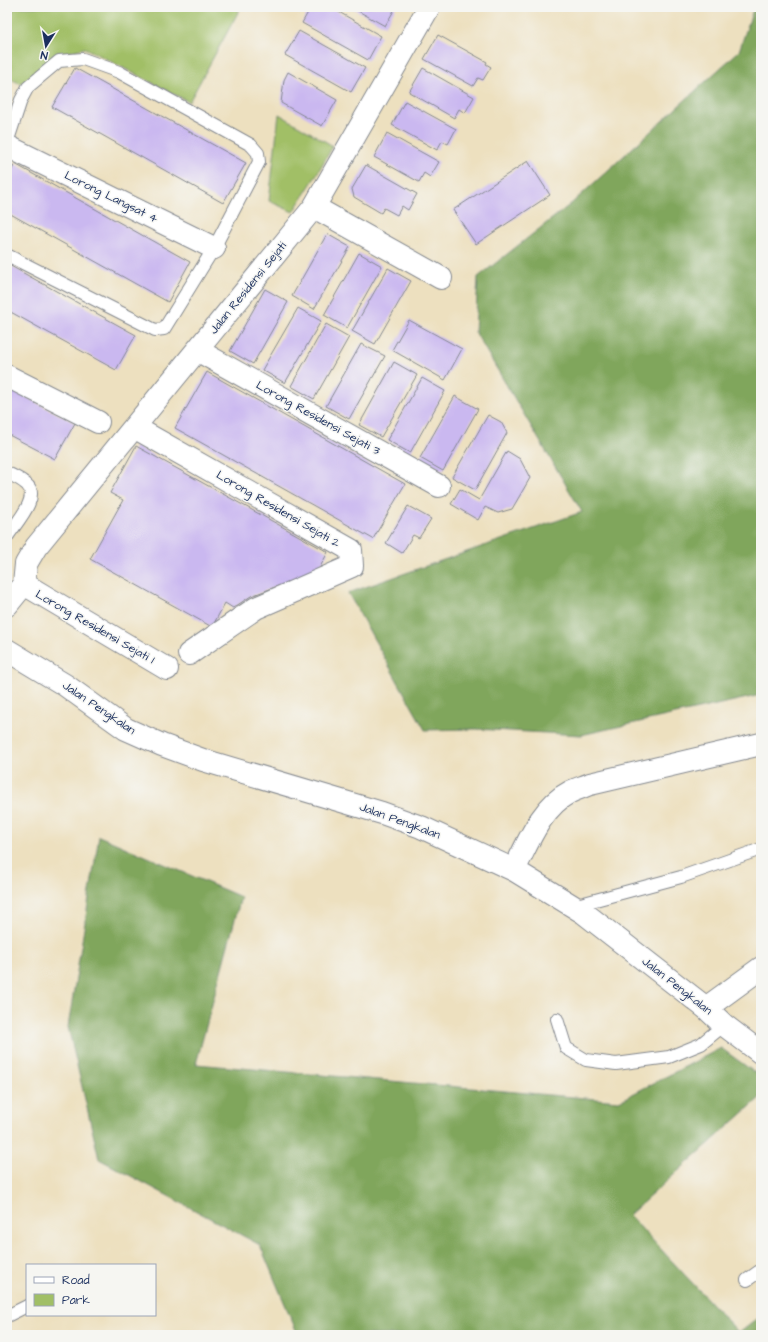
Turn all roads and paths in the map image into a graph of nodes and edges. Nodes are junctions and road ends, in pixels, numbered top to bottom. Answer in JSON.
{"nodes":[{"id":1,"x":429,"y":7,"type":"edge"},
{"id":2,"x":7,"y":142,"type":"edge"},
{"id":3,"x":7,"y":146,"type":"edge"},
{"id":4,"x":314,"y":207,"type":"junction"},
{"id":5,"x":214,"y":248,"type":"junction"},
{"id":6,"x":7,"y":255,"type":"edge"},
{"id":7,"x":441,"y":278,"type":"dead end"},
{"id":8,"x":198,"y":350,"type":"junction"},
{"id":9,"x":7,"y":376,"type":"edge"},
{"id":10,"x":98,"y":422,"type":"dead end"},
{"id":11,"x":134,"y":427,"type":"junction"},
{"id":12,"x":7,"y":473,"type":"edge"},
{"id":13,"x":439,"y":486,"type":"dead end"},
{"id":14,"x":7,"y":537,"type":"edge"},
{"id":15,"x":24,"y":584,"type":"junction"},
{"id":16,"x":7,"y":605,"type":"edge"},
{"id":17,"x":7,"y":650,"type":"edge"},
{"id":18,"x":189,"y":654,"type":"dead end"},
{"id":19,"x":167,"y":669,"type":"dead end"},
{"id":20,"x":761,"y":744,"type":"edge"},
{"id":21,"x":761,"y":849,"type":"edge"},
{"id":22,"x":514,"y":870,"type":"junction"},
{"id":23,"x":574,"y":906,"type":"junction"},
{"id":24,"x":761,"y":968,"type":"edge"},
{"id":25,"x":706,"y":1008,"type":"junction"},
{"id":26,"x":557,"y":1018,"type":"dead end"},
{"id":27,"x":724,"y":1025,"type":"junction"},
{"id":28,"x":761,"y":1053,"type":"edge"},
{"id":29,"x":761,"y":1270,"type":"edge"},
{"id":30,"x":747,"y":1280,"type":"dead end"},
{"id":31,"x":26,"y":1306,"type":"edge"},
{"id":32,"x":7,"y":1316,"type":"edge"}],
"edges":[{"from":1,"to":4,"type":"street","name":"Jalan Residensi Sejati"},
{"from":2,"to":5,"type":"lane"},
{"from":3,"to":5,"type":"street","name":"Lorong Langsat 4"},
{"from":4,"to":7,"type":"street"},
{"from":4,"to":8,"type":"street","name":"Jalan Residensi Sejati"},
{"from":5,"to":6,"type":"lane"},
{"from":8,"to":11,"type":"street","name":"Jalan Residensi Sejati"},
{"from":8,"to":13,"type":"street","name":"Lorong Residensi Sejati 3"},
{"from":9,"to":10,"type":"street"},
{"from":11,"to":15,"type":"street","name":"Jalan Residensi Sejati"},
{"from":11,"to":18,"type":"street","name":"Lorong Residensi Sejati 2"},
{"from":12,"to":14,"type":"lane"},
{"from":15,"to":16,"type":"street"},
{"from":15,"to":19,"type":"street","name":"Lorong Residensi Sejati 1"},
{"from":17,"to":22,"type":"street","name":"Jalan Pengkalan"},
{"from":20,"to":22,"type":"street"},
{"from":21,"to":23,"type":"lane"},
{"from":22,"to":23,"type":"street","name":"Jalan Pengkalan"},
{"from":23,"to":25,"type":"street","name":"Jalan Pengkalan"},
{"from":24,"to":25,"type":"street"},
{"from":25,"to":27,"type":"street","name":"Jalan Pengkalan"},
{"from":26,"to":27,"type":"lane"},
{"from":27,"to":28,"type":"street","name":"Jalan Pengkalan"},
{"from":29,"to":30,"type":"lane"},
{"from":31,"to":32,"type":"lane"}]}
